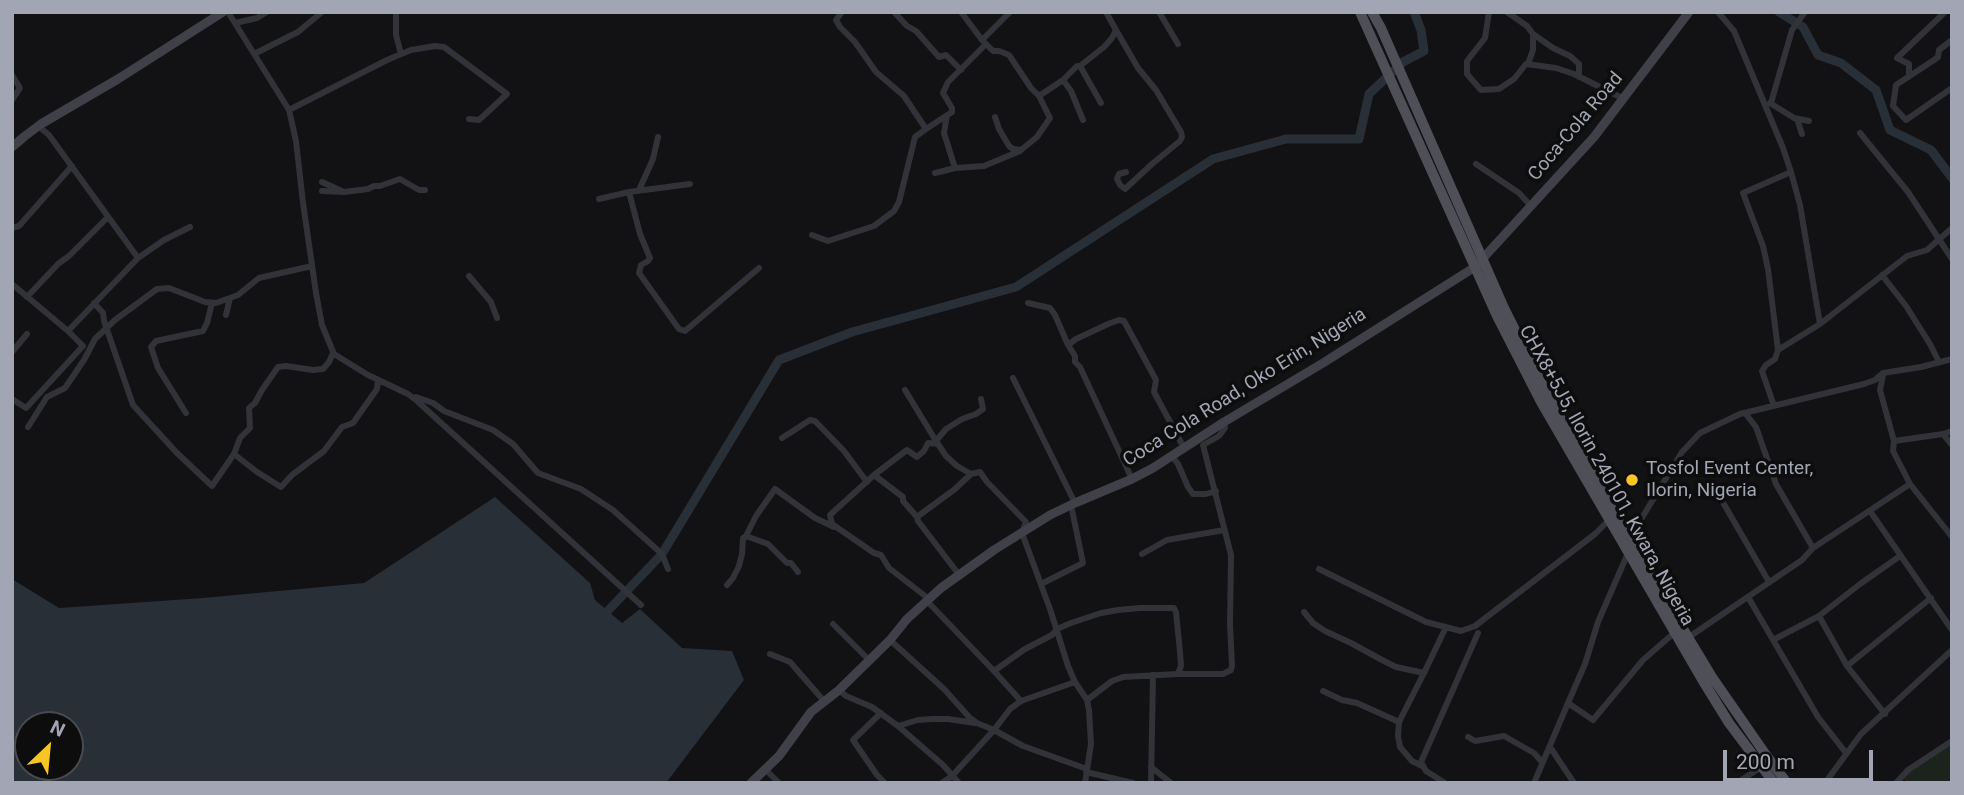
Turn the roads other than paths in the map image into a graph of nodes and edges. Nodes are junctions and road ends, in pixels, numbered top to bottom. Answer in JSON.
{"nodes":[{"id":1,"x":223,"y":12,"type":"edge"},
{"id":2,"x":228,"y":12,"type":"edge"},
{"id":3,"x":267,"y":12,"type":"edge"},
{"id":4,"x":322,"y":12,"type":"edge"},
{"id":5,"x":396,"y":12,"type":"edge"},
{"id":6,"x":842,"y":12,"type":"edge"},
{"id":7,"x":894,"y":12,"type":"edge"},
{"id":8,"x":961,"y":12,"type":"edge"},
{"id":9,"x":1010,"y":12,"type":"edge"},
{"id":10,"x":1106,"y":12,"type":"edge"},
{"id":11,"x":1158,"y":12,"type":"edge"},
{"id":12,"x":1360,"y":12,"type":"edge"},
{"id":13,"x":1372,"y":12,"type":"edge"},
{"id":14,"x":1489,"y":12,"type":"edge"},
{"id":15,"x":1507,"y":12,"type":"edge"},
{"id":16,"x":1689,"y":12,"type":"edge"},
{"id":17,"x":1718,"y":12,"type":"edge"},
{"id":18,"x":1805,"y":12,"type":"edge"},
{"id":19,"x":1945,"y":12,"type":"edge"},
{"id":20,"x":235,"y":23,"type":"junction"},
{"id":21,"x":1116,"y":30,"type":"junction"},
{"id":22,"x":1533,"y":34,"type":"junction"},
{"id":23,"x":1952,"y":40,"type":"edge"},
{"id":24,"x":984,"y":42,"type":"junction"},
{"id":25,"x":1178,"y":44,"type":"dead end"},
{"id":26,"x":254,"y":54,"type":"junction"},
{"id":27,"x":401,"y":54,"type":"junction"},
{"id":28,"x":1528,"y":64,"type":"junction"},
{"id":29,"x":1080,"y":66,"type":"junction"},
{"id":30,"x":961,"y":70,"type":"junction"},
{"id":31,"x":12,"y":75,"type":"edge"},
{"id":32,"x":1909,"y":76,"type":"junction"},
{"id":33,"x":1579,"y":77,"type":"junction"},
{"id":34,"x":1063,"y":80,"type":"junction"},
{"id":35,"x":1952,"y":88,"type":"edge"},
{"id":36,"x":1039,"y":96,"type":"junction"},
{"id":37,"x":1624,"y":99,"type":"junction"},
{"id":38,"x":12,"y":100,"type":"edge"},
{"id":39,"x":1101,"y":103,"type":"dead end"},
{"id":40,"x":1768,"y":104,"type":"junction"},
{"id":41,"x":289,"y":110,"type":"junction"},
{"id":42,"x":947,"y":115,"type":"junction"},
{"id":43,"x":995,"y":117,"type":"dead end"},
{"id":44,"x":469,"y":119,"type":"dead end"},
{"id":45,"x":1797,"y":119,"type":"junction"},
{"id":46,"x":1083,"y":120,"type":"dead end"},
{"id":47,"x":1809,"y":121,"type":"dead end"},
{"id":48,"x":38,"y":126,"type":"junction"},
{"id":49,"x":926,"y":129,"type":"junction"},
{"id":50,"x":1420,"y":132,"type":"junction"},
{"id":51,"x":1860,"y":133,"type":"dead end"},
{"id":52,"x":1802,"y":134,"type":"dead end"},
{"id":53,"x":658,"y":137,"type":"dead end"},
{"id":54,"x":12,"y":148,"type":"edge"},
{"id":55,"x":1021,"y":150,"type":"junction"},
{"id":56,"x":1476,"y":164,"type":"dead end"},
{"id":57,"x":72,"y":166,"type":"junction"},
{"id":58,"x":955,"y":168,"type":"junction"},
{"id":59,"x":1126,"y":172,"type":"dead end"},
{"id":60,"x":1791,"y":172,"type":"junction"},
{"id":61,"x":935,"y":173,"type":"dead end"},
{"id":62,"x":322,"y":183,"type":"dead end"},
{"id":63,"x":690,"y":184,"type":"dead end"},
{"id":64,"x":425,"y":190,"type":"dead end"},
{"id":65,"x":639,"y":190,"type":"junction"},
{"id":66,"x":323,"y":191,"type":"dead end"},
{"id":67,"x":344,"y":192,"type":"junction"},
{"id":68,"x":629,"y":192,"type":"junction"},
{"id":69,"x":599,"y":199,"type":"dead end"},
{"id":70,"x":1531,"y":206,"type":"junction"},
{"id":71,"x":108,"y":217,"type":"junction"},
{"id":72,"x":190,"y":227,"type":"dead end"},
{"id":73,"x":1952,"y":228,"type":"edge"},
{"id":74,"x":12,"y":229,"type":"edge"},
{"id":75,"x":812,"y":235,"type":"dead end"},
{"id":76,"x":1939,"y":239,"type":"junction"},
{"id":77,"x":138,"y":258,"type":"junction"},
{"id":78,"x":1952,"y":259,"type":"edge"},
{"id":79,"x":1479,"y":263,"type":"junction"},
{"id":80,"x":312,"y":266,"type":"junction"},
{"id":81,"x":758,"y":268,"type":"dead end"},
{"id":82,"x":1882,"y":275,"type":"junction"},
{"id":83,"x":468,"y":276,"type":"dead end"},
{"id":84,"x":12,"y":284,"type":"edge"},
{"id":85,"x":27,"y":298,"type":"junction"},
{"id":86,"x":230,"y":298,"type":"junction"},
{"id":87,"x":94,"y":303,"type":"junction"},
{"id":88,"x":212,"y":303,"type":"junction"},
{"id":89,"x":1028,"y":303,"type":"dead end"},
{"id":90,"x":226,"y":315,"type":"dead end"},
{"id":91,"x":497,"y":317,"type":"dead end"},
{"id":92,"x":1820,"y":324,"type":"junction"},
{"id":93,"x":106,"y":328,"type":"junction"},
{"id":94,"x":68,"y":331,"type":"junction"},
{"id":95,"x":27,"y":334,"type":"dead end"},
{"id":96,"x":1068,"y":345,"type":"junction"},
{"id":97,"x":1778,"y":351,"type":"junction"},
{"id":98,"x":12,"y":352,"type":"edge"},
{"id":99,"x":333,"y":353,"type":"junction"},
{"id":100,"x":1952,"y":359,"type":"edge"},
{"id":101,"x":1939,"y":362,"type":"junction"},
{"id":102,"x":1883,"y":373,"type":"junction"},
{"id":103,"x":1013,"y":378,"type":"dead end"},
{"id":104,"x":378,"y":380,"type":"junction"},
{"id":105,"x":1864,"y":384,"type":"junction"},
{"id":106,"x":905,"y":390,"type":"dead end"},
{"id":107,"x":1880,"y":390,"type":"junction"},
{"id":108,"x":408,"y":394,"type":"junction"},
{"id":109,"x":12,"y":399,"type":"edge"},
{"id":110,"x":981,"y":399,"type":"dead end"},
{"id":111,"x":1774,"y":406,"type":"junction"},
{"id":112,"x":186,"y":413,"type":"dead end"},
{"id":113,"x":1745,"y":413,"type":"junction"},
{"id":114,"x":1224,"y":422,"type":"junction"},
{"id":115,"x":28,"y":427,"type":"dead end"},
{"id":116,"x":1952,"y":431,"type":"edge"},
{"id":117,"x":1943,"y":434,"type":"junction"},
{"id":118,"x":782,"y":438,"type":"dead end"},
{"id":119,"x":1894,"y":441,"type":"junction"},
{"id":120,"x":937,"y":443,"type":"junction"},
{"id":121,"x":1952,"y":445,"type":"edge"},
{"id":122,"x":1184,"y":448,"type":"junction"},
{"id":123,"x":234,"y":454,"type":"junction"},
{"id":124,"x":1172,"y":456,"type":"junction"},
{"id":125,"x":971,"y":474,"type":"junction"},
{"id":126,"x":874,"y":475,"type":"junction"},
{"id":127,"x":1132,"y":479,"type":"junction"},
{"id":128,"x":867,"y":482,"type":"junction"},
{"id":129,"x":1910,"y":484,"type":"junction"},
{"id":130,"x":1216,"y":491,"type":"junction"},
{"id":131,"x":1721,"y":499,"type":"dead end"},
{"id":132,"x":1073,"y":504,"type":"junction"},
{"id":133,"x":1870,"y":511,"type":"junction"},
{"id":134,"x":918,"y":517,"type":"junction"},
{"id":135,"x":1609,"y":520,"type":"junction"},
{"id":136,"x":834,"y":527,"type":"junction"},
{"id":137,"x":1224,"y":530,"type":"junction"},
{"id":138,"x":1021,"y":533,"type":"junction"},
{"id":139,"x":746,"y":536,"type":"junction"},
{"id":140,"x":1952,"y":537,"type":"edge"},
{"id":141,"x":1629,"y":539,"type":"junction"},
{"id":142,"x":1814,"y":548,"type":"junction"},
{"id":143,"x":1628,"y":553,"type":"junction"},
{"id":144,"x":1142,"y":554,"type":"dead end"},
{"id":145,"x":1900,"y":556,"type":"junction"},
{"id":146,"x":668,"y":569,"type":"dead end"},
{"id":147,"x":1319,"y":569,"type":"dead end"},
{"id":148,"x":798,"y":572,"type":"dead end"},
{"id":149,"x":960,"y":576,"type":"junction"},
{"id":150,"x":1769,"y":582,"type":"junction"},
{"id":151,"x":1041,"y":584,"type":"junction"},
{"id":152,"x":727,"y":585,"type":"dead end"},
{"id":153,"x":1748,"y":597,"type":"junction"},
{"id":154,"x":1931,"y":598,"type":"junction"},
{"id":155,"x":928,"y":600,"type":"junction"},
{"id":156,"x":641,"y":605,"type":"dead end"},
{"id":157,"x":1304,"y":612,"type":"dead end"},
{"id":158,"x":1819,"y":616,"type":"junction"},
{"id":159,"x":834,"y":624,"type":"dead end"},
{"id":160,"x":1446,"y":628,"type":"junction"},
{"id":161,"x":1057,"y":629,"type":"junction"},
{"id":162,"x":1952,"y":630,"type":"edge"},
{"id":163,"x":1478,"y":633,"type":"dead end"},
{"id":164,"x":1674,"y":633,"type":"junction"},
{"id":165,"x":1689,"y":637,"type":"junction"},
{"id":166,"x":890,"y":640,"type":"junction"},
{"id":167,"x":1773,"y":640,"type":"junction"},
{"id":168,"x":1952,"y":650,"type":"edge"},
{"id":169,"x":770,"y":654,"type":"dead end"},
{"id":170,"x":870,"y":661,"type":"junction"},
{"id":171,"x":1847,"y":666,"type":"junction"},
{"id":172,"x":994,"y":671,"type":"junction"},
{"id":173,"x":1424,"y":673,"type":"junction"},
{"id":174,"x":1178,"y":674,"type":"junction"},
{"id":175,"x":1153,"y":675,"type":"junction"},
{"id":176,"x":1075,"y":682,"type":"junction"},
{"id":177,"x":839,"y":690,"type":"junction"},
{"id":178,"x":1323,"y":691,"type":"dead end"},
{"id":179,"x":1087,"y":700,"type":"junction"},
{"id":180,"x":824,"y":701,"type":"junction"},
{"id":181,"x":1021,"y":701,"type":"junction"},
{"id":182,"x":1569,"y":703,"type":"junction"},
{"id":183,"x":881,"y":713,"type":"junction"},
{"id":184,"x":1885,"y":714,"type":"junction"},
{"id":185,"x":977,"y":723,"type":"junction"},
{"id":186,"x":1399,"y":723,"type":"junction"},
{"id":187,"x":898,"y":726,"type":"junction"},
{"id":188,"x":994,"y":730,"type":"junction"},
{"id":189,"x":1468,"y":737,"type":"dead end"},
{"id":190,"x":1952,"y":741,"type":"edge"},
{"id":191,"x":1550,"y":747,"type":"junction"},
{"id":192,"x":1846,"y":753,"type":"junction"},
{"id":193,"x":1542,"y":762,"type":"junction"},
{"id":194,"x":1423,"y":766,"type":"junction"},
{"id":195,"x":1151,"y":767,"type":"junction"},
{"id":196,"x":1761,"y":767,"type":"junction"},
{"id":197,"x":765,"y":769,"type":"junction"},
{"id":198,"x":1087,"y":771,"type":"junction"},
{"id":199,"x":952,"y":776,"type":"junction"},
{"id":200,"x":751,"y":783,"type":"edge"},
{"id":201,"x":779,"y":783,"type":"edge"},
{"id":202,"x":885,"y":783,"type":"edge"},
{"id":203,"x":942,"y":783,"type":"edge"},
{"id":204,"x":959,"y":783,"type":"edge"},
{"id":205,"x":1085,"y":783,"type":"edge"},
{"id":206,"x":1133,"y":783,"type":"edge"},
{"id":207,"x":1151,"y":783,"type":"edge"},
{"id":208,"x":1171,"y":783,"type":"edge"},
{"id":209,"x":1445,"y":783,"type":"edge"},
{"id":210,"x":1534,"y":783,"type":"edge"},
{"id":211,"x":1574,"y":783,"type":"edge"},
{"id":212,"x":1737,"y":783,"type":"edge"},
{"id":213,"x":1774,"y":783,"type":"edge"},
{"id":214,"x":1787,"y":783,"type":"edge"},
{"id":215,"x":1825,"y":783,"type":"edge"},
{"id":216,"x":1896,"y":783,"type":"edge"}],
"edges":[{"from":1,"to":48,"type":"street"},
{"from":2,"to":20,"type":"street"},
{"from":3,"to":20,"type":"street"},
{"from":4,"to":26,"type":"street"},
{"from":5,"to":27,"type":"street"},
{"from":6,"to":49,"type":"street"},
{"from":7,"to":30,"type":"street"},
{"from":8,"to":24,"type":"street"},
{"from":9,"to":24,"type":"street"},
{"from":10,"to":21,"type":"street"},
{"from":11,"to":25,"type":"street"},
{"from":12,"to":50,"type":"main road"},
{"from":13,"to":50,"type":"main road"},
{"from":14,"to":28,"type":"street"},
{"from":15,"to":22,"type":"street"},
{"from":16,"to":37,"type":"street","name":"Coca-Cola Road"},
{"from":17,"to":40,"type":"street"},
{"from":18,"to":40,"type":"street"},
{"from":19,"to":32,"type":"street"},
{"from":20,"to":26,"type":"street"},
{"from":21,"to":29,"type":"street"},
{"from":21,"to":59,"type":"street"},
{"from":22,"to":28,"type":"street"},
{"from":22,"to":33,"type":"street"},
{"from":23,"to":32,"type":"street"},
{"from":24,"to":30,"type":"street"},
{"from":24,"to":36,"type":"street"},
{"from":26,"to":41,"type":"street"},
{"from":27,"to":41,"type":"street"},
{"from":27,"to":44,"type":"street"},
{"from":28,"to":33,"type":"street"},
{"from":29,"to":34,"type":"street"},
{"from":29,"to":39,"type":"street"},
{"from":30,"to":42,"type":"street"},
{"from":31,"to":38,"type":"street"},
{"from":32,"to":35,"type":"street"},
{"from":33,"to":37,"type":"street"},
{"from":34,"to":36,"type":"street"},
{"from":34,"to":46,"type":"street"},
{"from":36,"to":55,"type":"street"},
{"from":37,"to":70,"type":"street","name":"Coca-Cola Road"},
{"from":40,"to":45,"type":"street"},
{"from":40,"to":60,"type":"street"},
{"from":41,"to":80,"type":"street"},
{"from":42,"to":49,"type":"street"},
{"from":42,"to":58,"type":"street"},
{"from":43,"to":55,"type":"street"},
{"from":45,"to":47,"type":"street"},
{"from":45,"to":52,"type":"street"},
{"from":48,"to":54,"type":"street"},
{"from":48,"to":57,"type":"street"},
{"from":49,"to":75,"type":"street"},
{"from":50,"to":79,"type":"main road","name":"CHX8+5J5, Ilorin 240101, Kwara, Nigeria"},
{"from":51,"to":76,"type":"street"},
{"from":53,"to":65,"type":"street"},
{"from":55,"to":58,"type":"street"},
{"from":56,"to":70,"type":"street"},
{"from":57,"to":71,"type":"street"},
{"from":57,"to":74,"type":"street"},
{"from":58,"to":61,"type":"street"},
{"from":60,"to":92,"type":"street"},
{"from":60,"to":97,"type":"street"},
{"from":62,"to":67,"type":"street"},
{"from":63,"to":65,"type":"street"},
{"from":64,"to":67,"type":"street"},
{"from":65,"to":68,"type":"street"},
{"from":66,"to":67,"type":"street"},
{"from":68,"to":69,"type":"street"},
{"from":68,"to":81,"type":"street"},
{"from":70,"to":79,"type":"street","name":"Coca-Cola Road"},
{"from":71,"to":77,"type":"street"},
{"from":71,"to":85,"type":"street"},
{"from":72,"to":77,"type":"street"},
{"from":73,"to":76,"type":"street"},
{"from":76,"to":78,"type":"street"},
{"from":76,"to":82,"type":"street"},
{"from":77,"to":87,"type":"street"},
{"from":79,"to":114,"type":"street","name":"Coca Cola Road, Oko Erin, Nigeria"},
{"from":79,"to":135,"type":"main road","name":"CHX8+5J5, Ilorin 240101, Kwara, Nigeria"},
{"from":79,"to":141,"type":"main road","name":"CHX8+5J5, Ilorin 240101, Kwara, Nigeria"},
{"from":80,"to":86,"type":"street"},
{"from":80,"to":99,"type":"street"},
{"from":82,"to":92,"type":"street"},
{"from":82,"to":101,"type":"street"},
{"from":83,"to":91,"type":"street"},
{"from":84,"to":85,"type":"street"},
{"from":85,"to":94,"type":"street"},
{"from":86,"to":88,"type":"street"},
{"from":86,"to":90,"type":"street"},
{"from":87,"to":93,"type":"street"},
{"from":87,"to":94,"type":"street"},
{"from":88,"to":93,"type":"street"},
{"from":88,"to":112,"type":"street"},
{"from":89,"to":96,"type":"street"},
{"from":92,"to":97,"type":"street"},
{"from":93,"to":115,"type":"street"},
{"from":93,"to":123,"type":"street"},
{"from":94,"to":109,"type":"street"},
{"from":95,"to":98,"type":"street"},
{"from":96,"to":122,"type":"street"},
{"from":96,"to":127,"type":"street"},
{"from":97,"to":111,"type":"street"},
{"from":99,"to":104,"type":"street"},
{"from":99,"to":123,"type":"street"},
{"from":100,"to":101,"type":"street"},
{"from":101,"to":102,"type":"street"},
{"from":102,"to":105,"type":"street"},
{"from":102,"to":107,"type":"street"},
{"from":103,"to":132,"type":"street"},
{"from":104,"to":108,"type":"street"},
{"from":104,"to":123,"type":"street"},
{"from":105,"to":107,"type":"street"},
{"from":105,"to":111,"type":"street"},
{"from":106,"to":120,"type":"street"},
{"from":107,"to":119,"type":"street"},
{"from":108,"to":146,"type":"street"},
{"from":108,"to":156,"type":"street"},
{"from":110,"to":120,"type":"street"},
{"from":111,"to":113,"type":"street"},
{"from":113,"to":141,"type":"street"},
{"from":113,"to":142,"type":"street"},
{"from":114,"to":122,"type":"street","name":"Coca Cola Road, Oko Erin, Nigeria"},
{"from":114,"to":130,"type":"street"},
{"from":116,"to":117,"type":"street"},
{"from":117,"to":119,"type":"street"},
{"from":117,"to":121,"type":"street"},
{"from":118,"to":128,"type":"street"},
{"from":119,"to":129,"type":"street"},
{"from":120,"to":125,"type":"street"},
{"from":120,"to":126,"type":"street"},
{"from":122,"to":124,"type":"street","name":"Coca Cola Road, Oko Erin, Nigeria"},
{"from":124,"to":127,"type":"street","name":"Coca Cola Road, Oko Erin, Nigeria"},
{"from":124,"to":130,"type":"street"},
{"from":125,"to":134,"type":"street"},
{"from":125,"to":138,"type":"street"},
{"from":126,"to":128,"type":"street"},
{"from":126,"to":134,"type":"street"},
{"from":127,"to":132,"type":"street","name":"Coca Cola Road, Oko Erin, Nigeria"},
{"from":128,"to":136,"type":"street"},
{"from":129,"to":133,"type":"street"},
{"from":129,"to":140,"type":"street"},
{"from":130,"to":137,"type":"street"},
{"from":131,"to":150,"type":"street"},
{"from":132,"to":138,"type":"street","name":"Coca Cola Road, Oko Erin, Nigeria"},
{"from":132,"to":151,"type":"street"},
{"from":133,"to":142,"type":"street"},
{"from":133,"to":145,"type":"street"},
{"from":134,"to":149,"type":"street"},
{"from":135,"to":143,"type":"main road","name":"CHX8+5J5, Ilorin 240101, Kwara, Nigeria"},
{"from":135,"to":160,"type":"street"},
{"from":136,"to":139,"type":"street"},
{"from":136,"to":155,"type":"street"},
{"from":137,"to":144,"type":"street"},
{"from":137,"to":174,"type":"street"},
{"from":138,"to":149,"type":"street","name":"Coca Cola Road, Oko Erin, Nigeria"},
{"from":138,"to":151,"type":"street"},
{"from":139,"to":148,"type":"street"},
{"from":139,"to":152,"type":"street"},
{"from":141,"to":165,"type":"main road","name":"CHX8+5J5, Ilorin 240101, Kwara, Nigeria"},
{"from":142,"to":150,"type":"street"},
{"from":143,"to":164,"type":"main road","name":"CHX8+5J5, Ilorin 240101, Kwara, Nigeria"},
{"from":143,"to":182,"type":"street"},
{"from":145,"to":154,"type":"street"},
{"from":145,"to":158,"type":"street"},
{"from":147,"to":160,"type":"street"},
{"from":149,"to":155,"type":"street","name":"Coca Cola Road, Oko Erin, Nigeria"},
{"from":150,"to":153,"type":"street"},
{"from":151,"to":161,"type":"street"},
{"from":153,"to":165,"type":"street"},
{"from":153,"to":167,"type":"street"},
{"from":154,"to":162,"type":"street"},
{"from":154,"to":171,"type":"street"},
{"from":155,"to":166,"type":"street","name":"Coca Cola Road, Oko Erin, Nigeria"},
{"from":155,"to":172,"type":"street"},
{"from":157,"to":173,"type":"street"},
{"from":158,"to":167,"type":"street"},
{"from":158,"to":171,"type":"street"},
{"from":159,"to":170,"type":"street"},
{"from":160,"to":173,"type":"street"},
{"from":161,"to":172,"type":"street"},
{"from":161,"to":174,"type":"street"},
{"from":161,"to":176,"type":"street"},
{"from":163,"to":194,"type":"street"},
{"from":164,"to":182,"type":"street"},
{"from":164,"to":196,"type":"main road","name":"CHX8+5J5, Ilorin 240101, Kwara, Nigeria"},
{"from":165,"to":214,"type":"main road","name":"CHX8+5J5, Ilorin 240101, Kwara, Nigeria"},
{"from":166,"to":170,"type":"street","name":"Coca Cola Road, Oko Erin, Nigeria"},
{"from":166,"to":185,"type":"street"},
{"from":167,"to":192,"type":"street"},
{"from":168,"to":184,"type":"street"},
{"from":169,"to":180,"type":"street"},
{"from":170,"to":177,"type":"street","name":"Coca Cola Road, Oko Erin, Nigeria"},
{"from":171,"to":184,"type":"street"},
{"from":172,"to":181,"type":"street"},
{"from":173,"to":186,"type":"street"},
{"from":174,"to":175,"type":"street"},
{"from":175,"to":179,"type":"street"},
{"from":175,"to":195,"type":"street"},
{"from":176,"to":179,"type":"street"},
{"from":176,"to":181,"type":"street"},
{"from":177,"to":180,"type":"street","name":"Coca Cola Road, Oko Erin, Nigeria"},
{"from":177,"to":183,"type":"street"},
{"from":178,"to":186,"type":"street"},
{"from":179,"to":198,"type":"street"},
{"from":180,"to":197,"type":"street","name":"Coca Cola Road, Oko Erin, Nigeria"},
{"from":181,"to":188,"type":"street"},
{"from":182,"to":191,"type":"street"},
{"from":183,"to":187,"type":"street"},
{"from":183,"to":202,"type":"street"},
{"from":184,"to":192,"type":"street"},
{"from":185,"to":187,"type":"street"},
{"from":185,"to":188,"type":"street"},
{"from":186,"to":194,"type":"street"},
{"from":187,"to":199,"type":"street"},
{"from":188,"to":198,"type":"street"},
{"from":188,"to":199,"type":"street"},
{"from":189,"to":193,"type":"street"},
{"from":190,"to":216,"type":"street"},
{"from":191,"to":193,"type":"street"},
{"from":191,"to":211,"type":"street"},
{"from":192,"to":215,"type":"street"},
{"from":193,"to":210,"type":"street"},
{"from":194,"to":209,"type":"street"},
{"from":195,"to":207,"type":"street"},
{"from":195,"to":208,"type":"street"},
{"from":196,"to":212,"type":"street"},
{"from":196,"to":213,"type":"main road","name":"CHX8+5J5, Ilorin 240101, Kwara, Nigeria"},
{"from":197,"to":200,"type":"street","name":"Coca Cola Road, Oko Erin, Nigeria"},
{"from":197,"to":201,"type":"street"},
{"from":198,"to":205,"type":"street"},
{"from":198,"to":206,"type":"street"},
{"from":199,"to":203,"type":"street"},
{"from":199,"to":204,"type":"street"}]}
